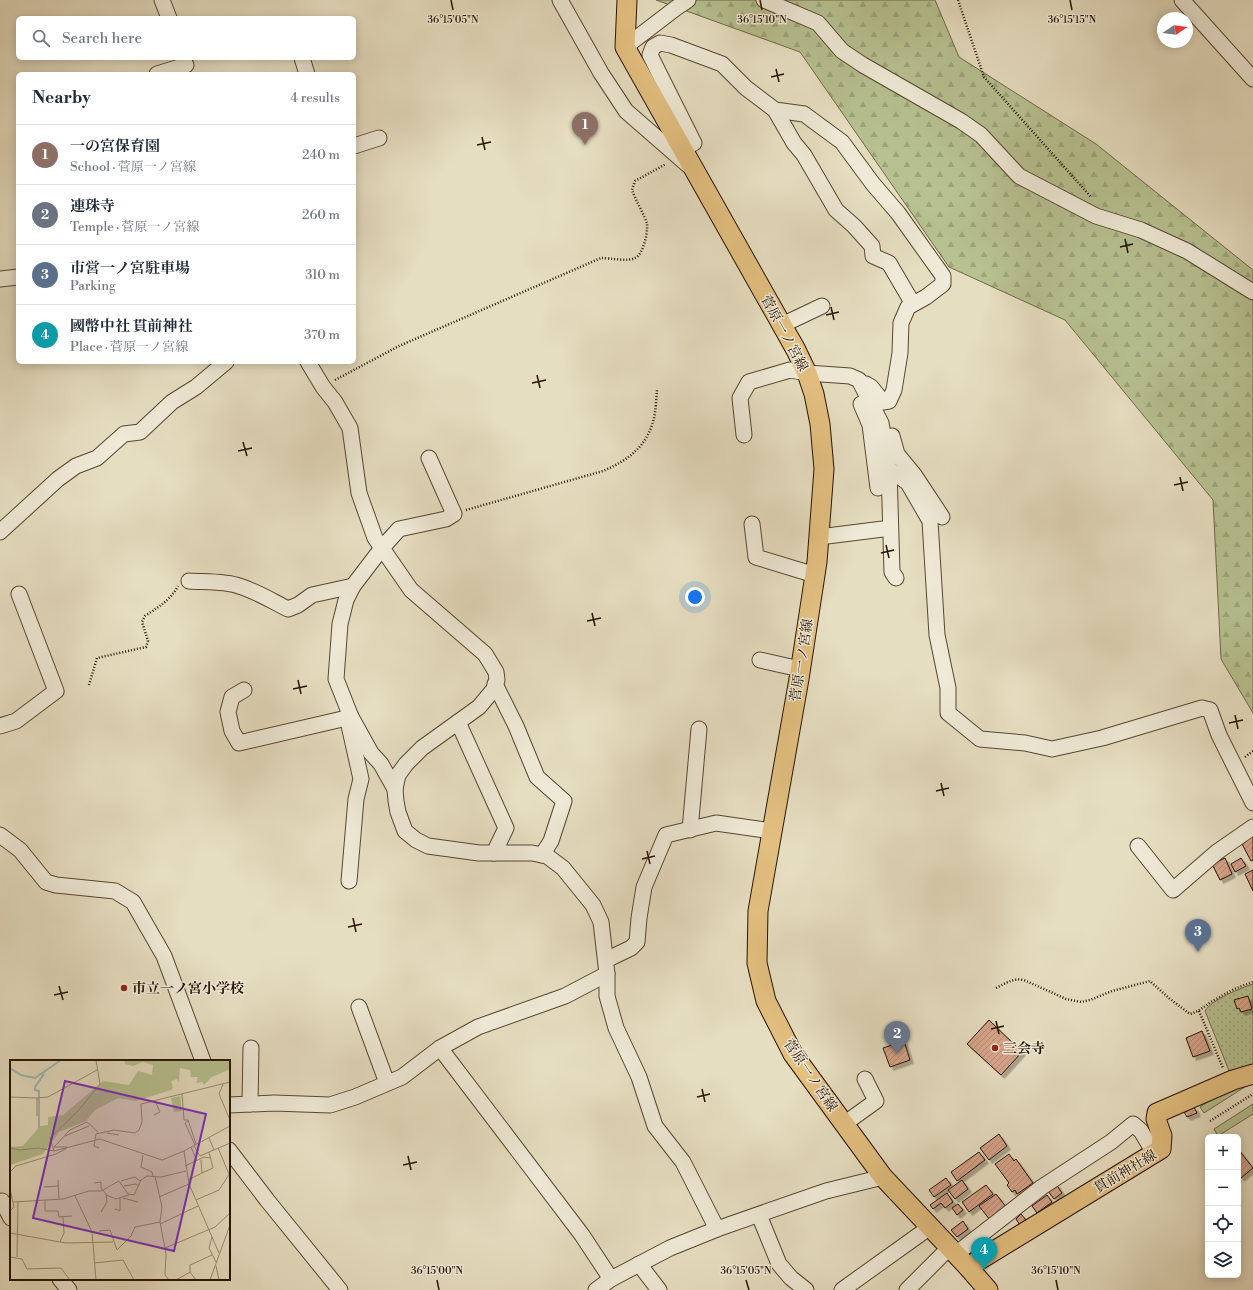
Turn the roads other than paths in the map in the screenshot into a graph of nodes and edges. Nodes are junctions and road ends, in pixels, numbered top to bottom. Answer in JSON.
{"nodes":[{"id":1,"x":162,"y":0,"type":"edge"},
{"id":2,"x":560,"y":0,"type":"edge"},
{"id":3,"x":627,"y":0,"type":"edge"},
{"id":4,"x":688,"y":0,"type":"edge"},
{"id":5,"x":764,"y":0,"type":"edge"},
{"id":6,"x":1182,"y":0,"type":"edge"},
{"id":7,"x":168,"y":16,"type":"edge"},
{"id":8,"x":626,"y":48,"type":"junction"},
{"id":9,"x":303,"y":60,"type":"edge"},
{"id":10,"x":186,"y":66,"type":"edge"},
{"id":11,"x":164,"y":72,"type":"edge"},
{"id":12,"x":306,"y":72,"type":"edge"},
{"id":13,"x":1253,"y":79,"type":"edge"},
{"id":14,"x":775,"y":110,"type":"junction"},
{"id":15,"x":379,"y":138,"type":"dead end"},
{"id":16,"x":356,"y":145,"type":"edge"},
{"id":17,"x":681,"y":153,"type":"junction"},
{"id":18,"x":16,"y":277,"type":"edge"},
{"id":19,"x":0,"y":279,"type":"edge"},
{"id":20,"x":1253,"y":292,"type":"edge"},
{"id":21,"x":913,"y":304,"type":"junction"},
{"id":22,"x":822,"y":306,"type":"dead end"},
{"id":23,"x":782,"y":325,"type":"junction"},
{"id":24,"x":224,"y":364,"type":"edge"},
{"id":25,"x":309,"y":364,"type":"edge"},
{"id":26,"x":807,"y":373,"type":"junction"},
{"id":27,"x":855,"y":378,"type":"junction"},
{"id":28,"x":883,"y":402,"type":"junction"},
{"id":29,"x":744,"y":435,"type":"dead end"},
{"id":30,"x":429,"y":458,"type":"dead end"},
{"id":31,"x":889,"y":469,"type":"junction"},
{"id":32,"x":878,"y":488,"type":"dead end"},
{"id":33,"x":942,"y":517,"type":"dead end"},
{"id":34,"x":752,"y":524,"type":"dead end"},
{"id":35,"x":883,"y":529,"type":"dead end"},
{"id":36,"x":0,"y":532,"type":"edge"},
{"id":37,"x":819,"y":537,"type":"junction"},
{"id":38,"x":382,"y":548,"type":"junction"},
{"id":39,"x":815,"y":575,"type":"junction"},
{"id":40,"x":896,"y":578,"type":"dead end"},
{"id":41,"x":189,"y":581,"type":"road end"},
{"id":42,"x":353,"y":586,"type":"junction"},
{"id":43,"x":20,"y":594,"type":"dead end"},
{"id":44,"x":760,"y":660,"type":"dead end"},
{"id":45,"x":800,"y":670,"type":"junction"},
{"id":46,"x":496,"y":684,"type":"junction"},
{"id":47,"x":244,"y":690,"type":"dead end"},
{"id":48,"x":349,"y":717,"type":"junction"},
{"id":49,"x":458,"y":722,"type":"junction"},
{"id":50,"x":0,"y":726,"type":"edge"},
{"id":51,"x":699,"y":729,"type":"dead end"},
{"id":52,"x":369,"y":749,"type":"junction"},
{"id":53,"x":361,"y":779,"type":"junction"},
{"id":54,"x":395,"y":789,"type":"junction"},
{"id":55,"x":1253,"y":803,"type":"edge"},
{"id":56,"x":1253,"y":827,"type":"edge"},
{"id":57,"x":690,"y":830,"type":"junction"},
{"id":58,"x":772,"y":831,"type":"junction"},
{"id":59,"x":0,"y":835,"type":"edge"},
{"id":60,"x":1138,"y":846,"type":"dead end"},
{"id":61,"x":494,"y":853,"type":"junction"},
{"id":62,"x":542,"y":855,"type":"junction"},
{"id":63,"x":349,"y":881,"type":"dead end"},
{"id":64,"x":607,"y":967,"type":"junction"},
{"id":65,"x":359,"y":1008,"type":"dead end"},
{"id":66,"x":251,"y":1048,"type":"dead end"},
{"id":67,"x":440,"y":1048,"type":"junction"},
{"id":68,"x":203,"y":1060,"type":"edge"},
{"id":69,"x":1253,"y":1074,"type":"edge"},
{"id":70,"x":865,"y":1079,"type":"dead end"},
{"id":71,"x":387,"y":1083,"type":"junction"},
{"id":72,"x":250,"y":1104,"type":"junction"},
{"id":73,"x":230,"y":1105,"type":"edge"},
{"id":74,"x":844,"y":1124,"type":"junction"},
{"id":75,"x":230,"y":1151,"type":"edge"},
{"id":76,"x":1154,"y":1153,"type":"junction"},
{"id":77,"x":883,"y":1177,"type":"junction"},
{"id":78,"x":4,"y":1199,"type":"edge"},
{"id":79,"x":759,"y":1214,"type":"junction"},
{"id":80,"x":10,"y":1215,"type":"edge"},
{"id":81,"x":930,"y":1227,"type":"junction"},
{"id":82,"x":716,"y":1229,"type":"junction"},
{"id":83,"x":958,"y":1256,"type":"junction"},
{"id":84,"x":639,"y":1264,"type":"junction"},
{"id":85,"x":611,"y":1279,"type":"junction"},
{"id":86,"x":61,"y":1280,"type":"edge"},
{"id":87,"x":69,"y":1290,"type":"edge"},
{"id":88,"x":340,"y":1290,"type":"edge"},
{"id":89,"x":596,"y":1290,"type":"edge"},
{"id":90,"x":659,"y":1290,"type":"edge"},
{"id":91,"x":806,"y":1290,"type":"edge"},
{"id":92,"x":842,"y":1290,"type":"edge"},
{"id":93,"x":907,"y":1290,"type":"edge"},
{"id":94,"x":988,"y":1290,"type":"edge"}],
"edges":[{"from":1,"to":7,"type":"street"},
{"from":2,"to":17,"type":"street"},
{"from":3,"to":8,"type":"main road"},
{"from":4,"to":8,"type":"street"},
{"from":5,"to":20,"type":"street"},
{"from":6,"to":13,"type":"street"},
{"from":8,"to":17,"type":"main road","name":"菅原一ノ宮線"},
{"from":9,"to":12,"type":"street"},
{"from":10,"to":11,"type":"street"},
{"from":14,"to":17,"type":"street"},
{"from":14,"to":21,"type":"street"},
{"from":14,"to":21,"type":"street"},
{"from":15,"to":16,"type":"street"},
{"from":17,"to":23,"type":"main road","name":"菅原一ノ宮線"},
{"from":18,"to":19,"type":"street"},
{"from":21,"to":28,"type":"street"},
{"from":22,"to":23,"type":"street"},
{"from":23,"to":26,"type":"main road","name":"菅原一ノ宮線"},
{"from":24,"to":36,"type":"street"},
{"from":25,"to":38,"type":"street"},
{"from":26,"to":27,"type":"street"},
{"from":26,"to":29,"type":"street"},
{"from":26,"to":37,"type":"main road","name":"菅原一ノ宮線"},
{"from":27,"to":28,"type":"street"},
{"from":27,"to":31,"type":"street"},
{"from":27,"to":32,"type":"street"},
{"from":28,"to":33,"type":"street"},
{"from":30,"to":38,"type":"street"},
{"from":31,"to":40,"type":"street"},
{"from":31,"to":55,"type":"street"},
{"from":34,"to":39,"type":"street"},
{"from":35,"to":37,"type":"street"},
{"from":37,"to":39,"type":"main road","name":"菅原一ノ宮線"},
{"from":38,"to":42,"type":"street"},
{"from":38,"to":46,"type":"street"},
{"from":39,"to":45,"type":"main road","name":"菅原一ノ宮線"},
{"from":41,"to":42,"type":"street"},
{"from":42,"to":48,"type":"street"},
{"from":43,"to":50,"type":"street"},
{"from":44,"to":45,"type":"street"},
{"from":45,"to":58,"type":"main road","name":"菅原一ノ宮線"},
{"from":46,"to":49,"type":"street"},
{"from":46,"to":62,"type":"street"},
{"from":47,"to":48,"type":"street"},
{"from":48,"to":52,"type":"street"},
{"from":48,"to":53,"type":"street"},
{"from":49,"to":54,"type":"street"},
{"from":49,"to":61,"type":"street"},
{"from":51,"to":57,"type":"street"},
{"from":52,"to":53,"type":"street"},
{"from":52,"to":54,"type":"street"},
{"from":53,"to":63,"type":"street"},
{"from":54,"to":61,"type":"street"},
{"from":56,"to":60,"type":"street"},
{"from":57,"to":58,"type":"street"},
{"from":57,"to":64,"type":"street"},
{"from":58,"to":74,"type":"main road","name":"菅原一ノ宮線"},
{"from":59,"to":68,"type":"street"},
{"from":61,"to":62,"type":"street"},
{"from":62,"to":64,"type":"street"},
{"from":64,"to":67,"type":"street"},
{"from":64,"to":82,"type":"street"},
{"from":65,"to":71,"type":"street"},
{"from":66,"to":72,"type":"street"},
{"from":67,"to":71,"type":"street"},
{"from":67,"to":85,"type":"street"},
{"from":69,"to":76,"type":"main road","name":"貫前神社線"},
{"from":70,"to":74,"type":"street"},
{"from":71,"to":72,"type":"street"},
{"from":72,"to":73,"type":"street"},
{"from":74,"to":77,"type":"main road","name":"菅原一ノ宮線"},
{"from":75,"to":88,"type":"street"},
{"from":76,"to":83,"type":"main road","name":"貫前神社線"},
{"from":76,"to":83,"type":"street"},
{"from":77,"to":79,"type":"street"},
{"from":77,"to":81,"type":"main road","name":"菅原一ノ宮線"},
{"from":78,"to":80,"type":"street"},
{"from":79,"to":82,"type":"street"},
{"from":79,"to":91,"type":"street"},
{"from":81,"to":83,"type":"main road","name":"菅原一ノ宮線"},
{"from":81,"to":92,"type":"street"},
{"from":82,"to":84,"type":"street"},
{"from":83,"to":93,"type":"street"},
{"from":83,"to":94,"type":"main road","name":"菅原一ノ宮線"},
{"from":84,"to":85,"type":"street"},
{"from":84,"to":90,"type":"street"},
{"from":85,"to":89,"type":"street"},
{"from":86,"to":87,"type":"street"}]}
